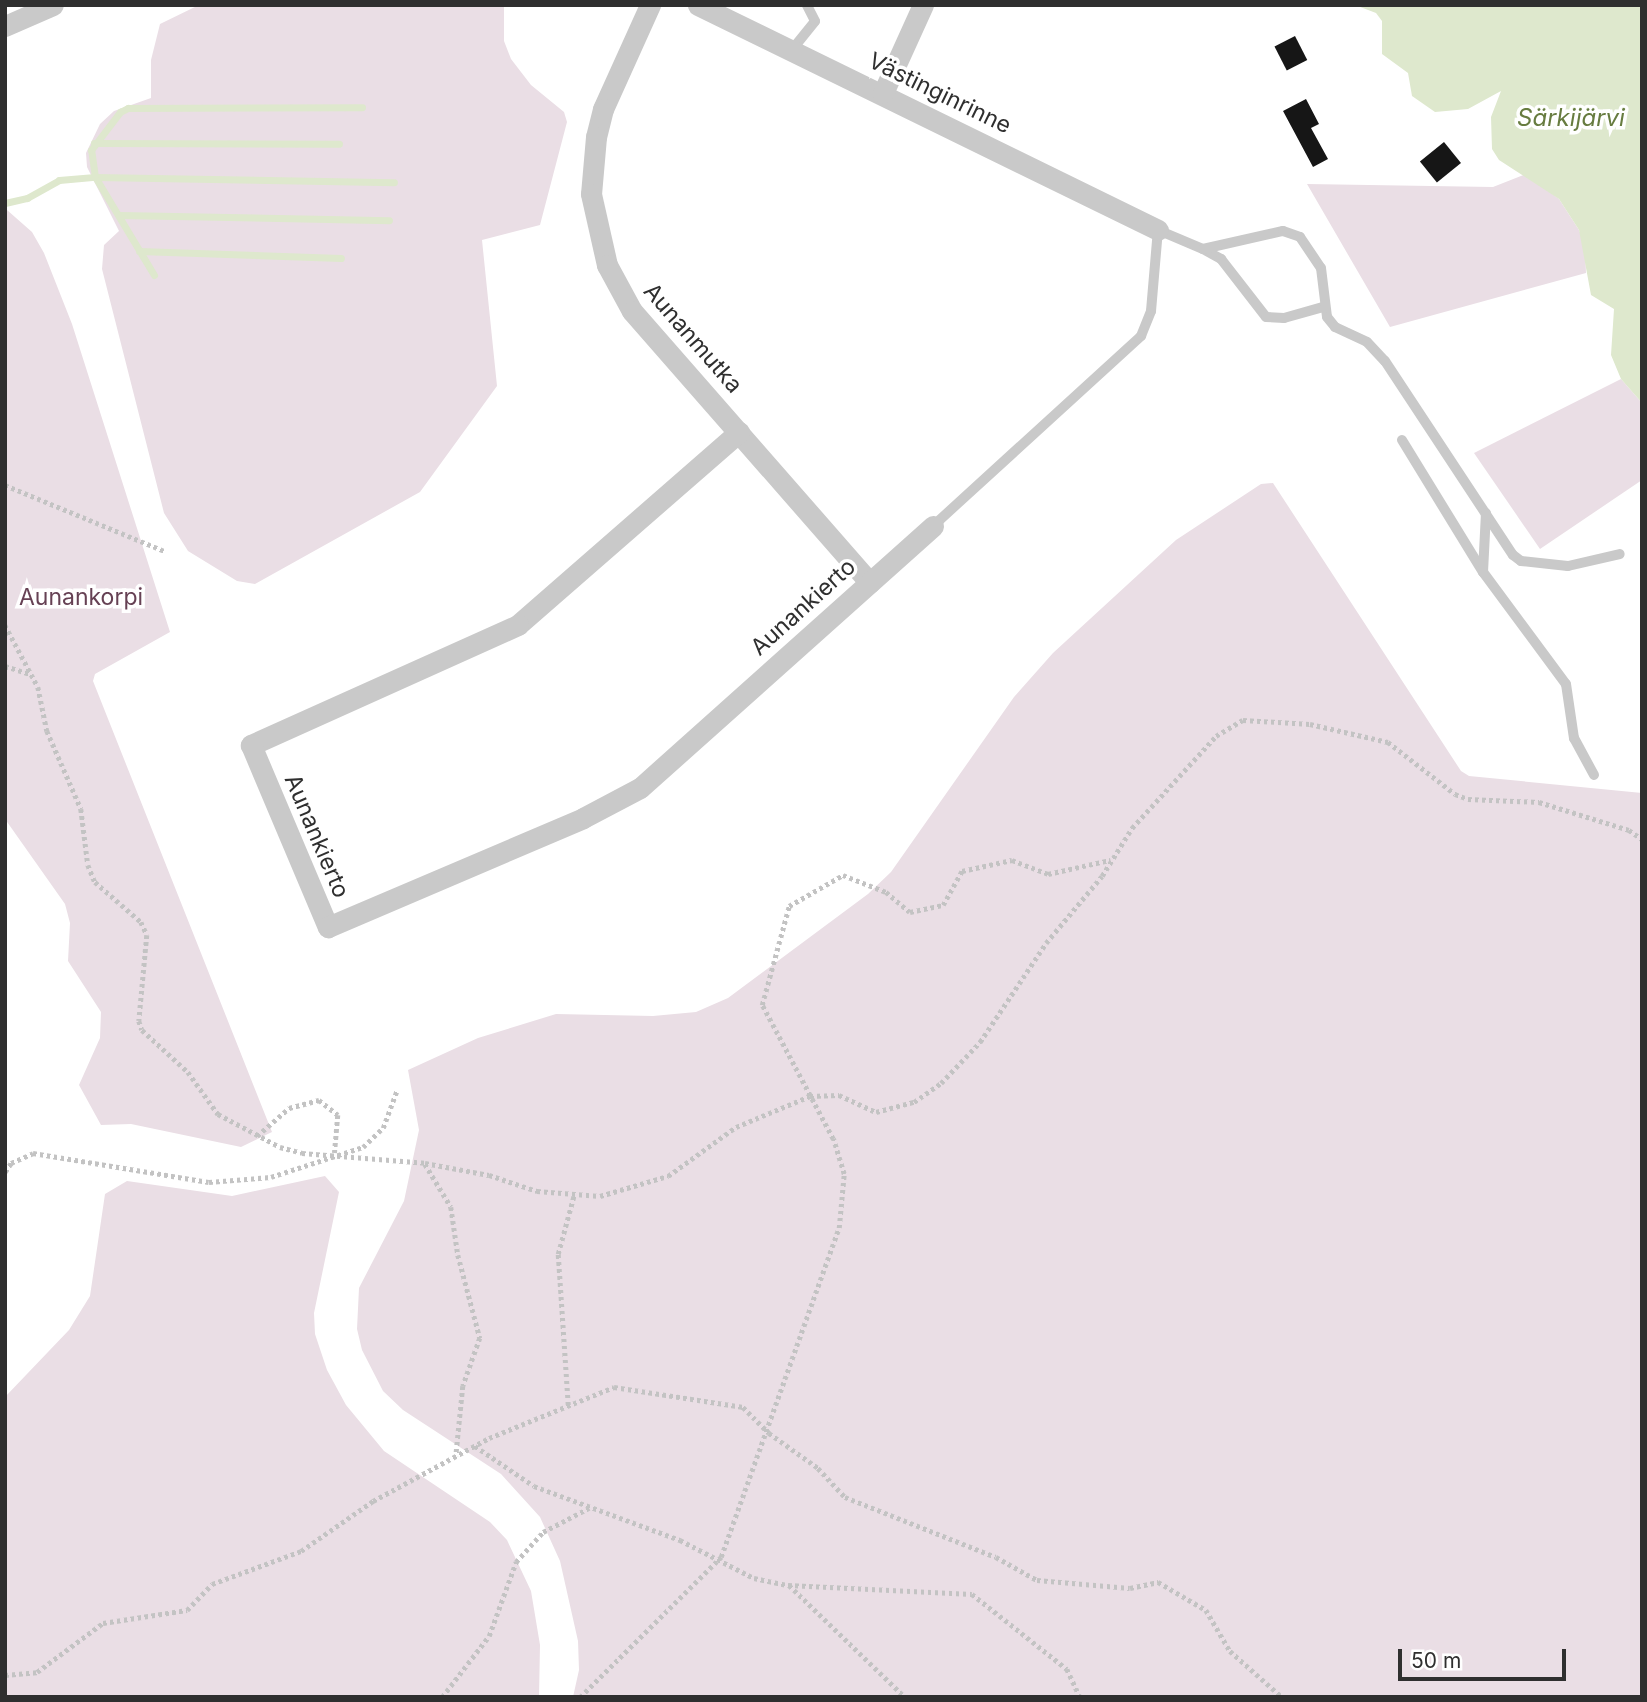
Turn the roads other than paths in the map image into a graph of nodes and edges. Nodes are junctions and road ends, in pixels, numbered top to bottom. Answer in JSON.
{"nodes":[{"id":1,"x":53,"y":5,"type":"edge"},
{"id":2,"x":650,"y":5,"type":"edge"},
{"id":3,"x":698,"y":5,"type":"edge"},
{"id":4,"x":807,"y":5,"type":"edge"},
{"id":5,"x":928,"y":7,"type":"edge"},
{"id":6,"x":5,"y":26,"type":"edge"},
{"id":7,"x":791,"y":51,"type":"junction"},
{"id":8,"x":883,"y":93,"type":"junction"},
{"id":9,"x":1158,"y":230,"type":"junction"},
{"id":10,"x":1203,"y":249,"type":"junction"},
{"id":11,"x":1323,"y":307,"type":"junction"},
{"id":12,"x":739,"y":432,"type":"junction"},
{"id":13,"x":1402,"y":440,"type":"dead end"},
{"id":14,"x":1486,"y":513,"type":"junction"},
{"id":15,"x":933,"y":526,"type":"joint"},
{"id":16,"x":1620,"y":554,"type":"dead end"},
{"id":17,"x":1483,"y":572,"type":"junction"},
{"id":18,"x":870,"y":583,"type":"junction"},
{"id":19,"x":1594,"y":775,"type":"dead end"}],
"edges":[{"from":1,"to":6,"type":"street"},
{"from":2,"to":12,"type":"street","name":"Aunanmutka"},
{"from":3,"to":7,"type":"street","name":"Västinginrinne"},
{"from":4,"to":7,"type":"lane"},
{"from":5,"to":8,"type":"street"},
{"from":7,"to":8,"type":"street","name":"Västinginrinne"},
{"from":8,"to":9,"type":"street","name":"Västinginrinne"},
{"from":9,"to":10,"type":"lane"},
{"from":9,"to":15,"type":"lane"},
{"from":10,"to":11,"type":"lane"},
{"from":10,"to":11,"type":"lane"},
{"from":11,"to":14,"type":"lane"},
{"from":12,"to":18,"type":"street","name":"Aunanmutka"},
{"from":12,"to":18,"type":"street","name":"Aunankierto"},
{"from":13,"to":17,"type":"lane"},
{"from":14,"to":16,"type":"lane"},
{"from":14,"to":17,"type":"lane"},
{"from":15,"to":18,"type":"street","name":"Aunankierto"},
{"from":17,"to":19,"type":"lane"}]}
